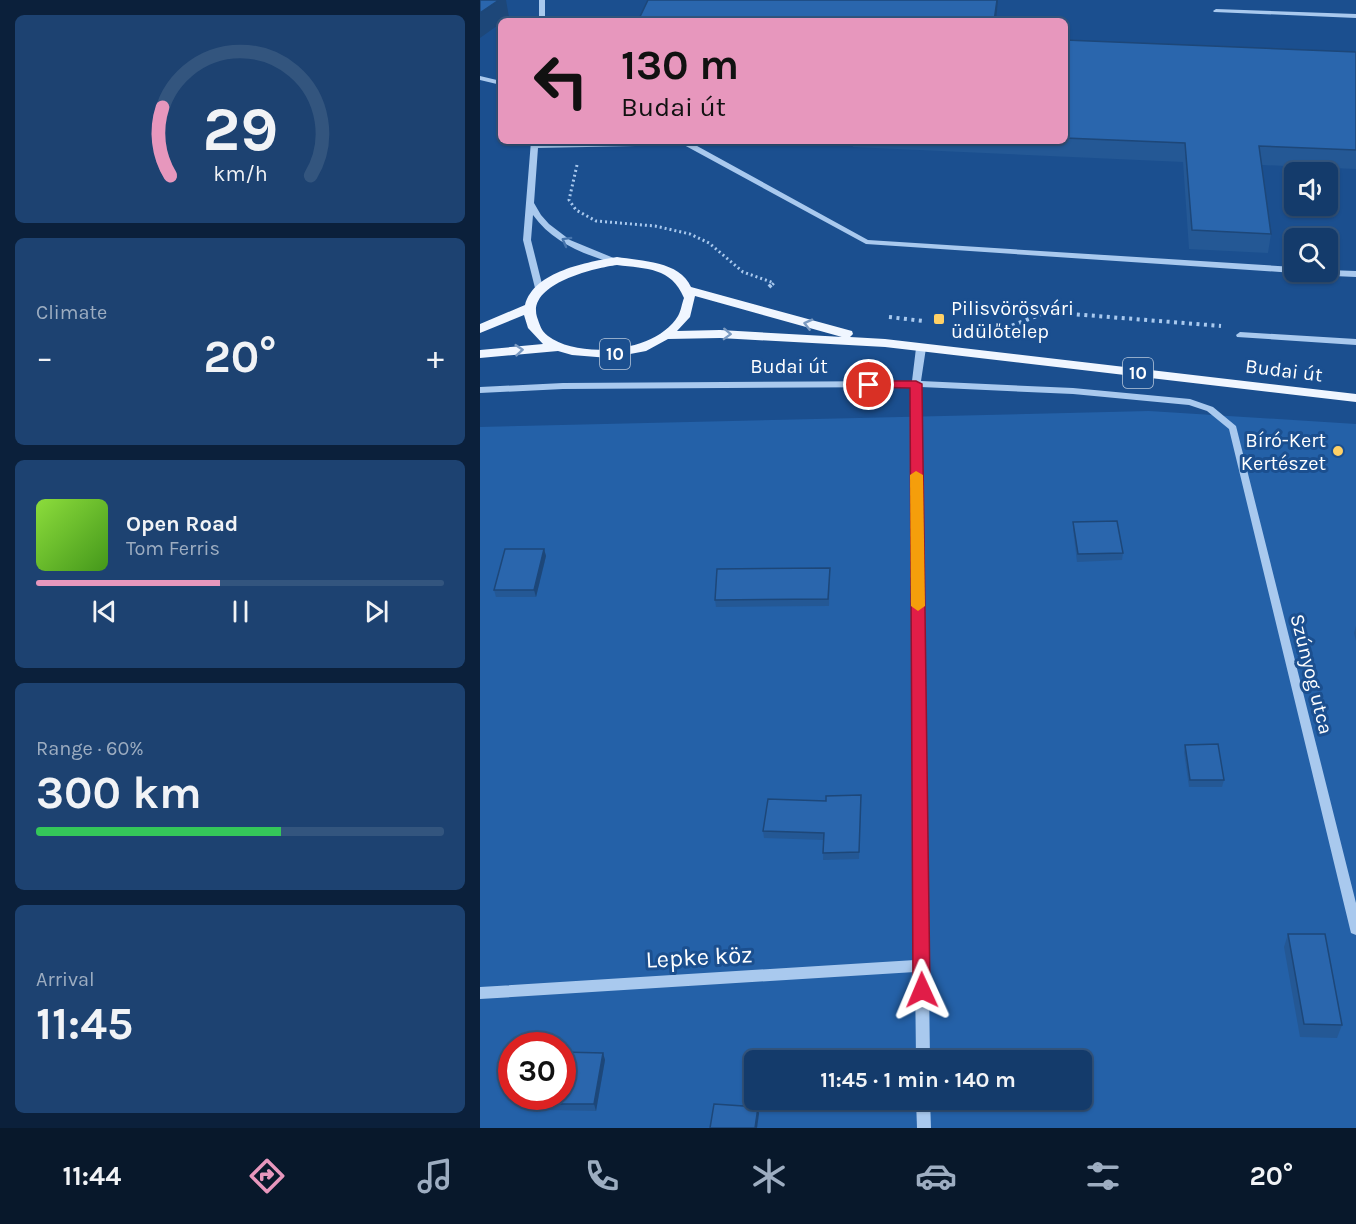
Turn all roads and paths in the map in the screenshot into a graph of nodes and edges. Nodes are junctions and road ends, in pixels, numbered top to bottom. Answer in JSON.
{"nodes":[{"id":1,"x":542,"y":0,"type":"edge"},
{"id":2,"x":1216,"y":11,"type":"dead end"},
{"id":3,"x":1356,"y":16,"type":"edge"},
{"id":4,"x":542,"y":18,"type":"edge"},
{"id":5,"x":480,"y":78,"type":"edge"},
{"id":6,"x":498,"y":81,"type":"edge"},
{"id":7,"x":535,"y":144,"type":"edge"},
{"id":8,"x":558,"y":144,"type":"edge"},
{"id":9,"x":634,"y":144,"type":"edge"},
{"id":10,"x":687,"y":144,"type":"edge"},
{"id":11,"x":582,"y":145,"type":"junction"},
{"id":12,"x":530,"y":201,"type":"junction"},
{"id":13,"x":617,"y":261,"type":"junction"},
{"id":14,"x":1284,"y":269,"type":"edge"},
{"id":15,"x":1338,"y":273,"type":"edge"},
{"id":16,"x":1356,"y":274,"type":"edge"},
{"id":17,"x":774,"y":283,"type":"dead end"},
{"id":18,"x":688,"y":290,"type":"junction"},
{"id":19,"x":540,"y":292,"type":"junction"},
{"id":20,"x":531,"y":307,"type":"junction"},
{"id":21,"x":1011,"y":326,"type":"dead end"},
{"id":22,"x":480,"y":329,"type":"edge"},
{"id":23,"x":669,"y":335,"type":"junction"},
{"id":24,"x":1240,"y":335,"type":"joint"},
{"id":25,"x":1356,"y":342,"type":"edge"},
{"id":26,"x":885,"y":343,"type":"junction"},
{"id":27,"x":559,"y":347,"type":"junction"},
{"id":28,"x":921,"y":348,"type":"junction"},
{"id":29,"x":480,"y":354,"type":"edge"},
{"id":30,"x":916,"y":384,"type":"junction"},
{"id":31,"x":480,"y":390,"type":"edge"},
{"id":32,"x":1356,"y":398,"type":"edge"},
{"id":33,"x":1233,"y":428,"type":"joint"},
{"id":34,"x":1356,"y":929,"type":"edge"},
{"id":35,"x":921,"y":966,"type":"junction"},
{"id":36,"x":480,"y":993,"type":"edge"},
{"id":37,"x":923,"y":1050,"type":"edge"},
{"id":38,"x":923,"y":1110,"type":"edge"},
{"id":39,"x":924,"y":1128,"type":"edge"}],
"edges":[{"from":1,"to":4,"type":"street"},
{"from":2,"to":3,"type":"street"},
{"from":5,"to":6,"type":"street"},
{"from":7,"to":12,"type":"street"},
{"from":8,"to":11,"type":"street"},
{"from":9,"to":11,"type":"street"},
{"from":10,"to":14,"type":"street"},
{"from":11,"to":17,"type":"path"},
{"from":13,"to":12,"type":"street","one_way":true},
{"from":12,"to":19,"type":"street"},
{"from":13,"to":18,"type":"main road","number":"10"},
{"from":13,"to":19,"type":"main road","number":"10"},
{"from":15,"to":16,"type":"street"},
{"from":18,"to":23,"type":"main road","number":"10"},
{"from":26,"to":18,"type":"main road","number":"10","one_way":true},
{"from":19,"to":20,"type":"main road","number":"10"},
{"from":20,"to":22,"type":"main road"},
{"from":20,"to":27,"type":"main road","number":"10"},
{"from":21,"to":24,"type":"path"},
{"from":23,"to":26,"type":"main road","number":"10","one_way":true},
{"from":23,"to":27,"type":"main road","number":"10"},
{"from":24,"to":25,"type":"street"},
{"from":26,"to":28,"type":"main road","name":"Budai út","number":"10"},
{"from":29,"to":27,"type":"main road","number":"10","one_way":true},
{"from":28,"to":30,"type":"street"},
{"from":28,"to":32,"type":"main road","name":"Budai út","number":"10"},
{"from":30,"to":31,"type":"street","name":"Budai út"},
{"from":30,"to":33,"type":"street","name":"Budai út"},
{"from":30,"to":35,"type":"street"},
{"from":33,"to":34,"type":"street","name":"Szúnyog utca"},
{"from":35,"to":36,"type":"street","name":"Lepke köz"},
{"from":35,"to":37,"type":"street"},
{"from":38,"to":39,"type":"street"}]}
